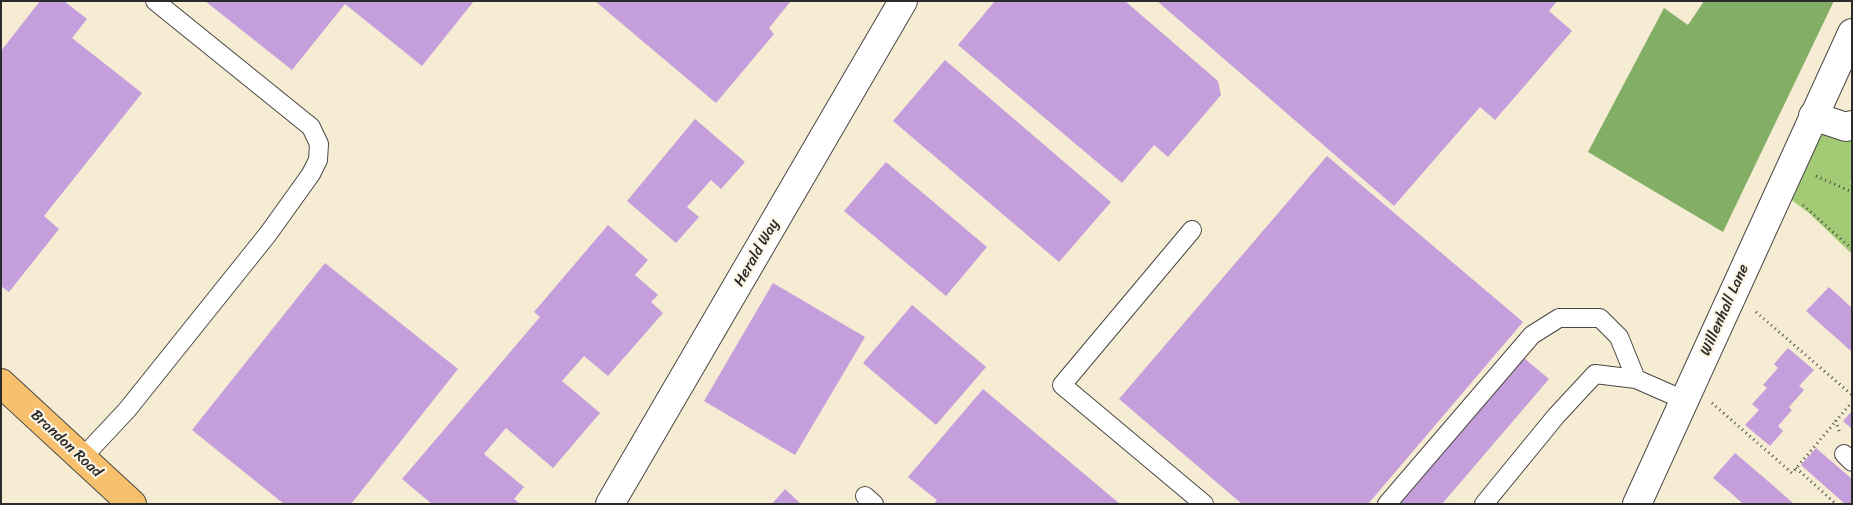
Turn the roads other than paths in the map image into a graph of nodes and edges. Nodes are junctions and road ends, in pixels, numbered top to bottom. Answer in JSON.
{"nodes":[{"id":1,"x":156,"y":1,"type":"edge"},
{"id":2,"x":903,"y":1,"type":"edge"},
{"id":3,"x":1852,"y":33,"type":"edge"},
{"id":4,"x":1813,"y":116,"type":"junction"},
{"id":5,"x":1852,"y":125,"type":"edge"},
{"id":6,"x":1192,"y":230,"type":"dead end"},
{"id":7,"x":1636,"y":379,"type":"junction"},
{"id":8,"x":1,"y":383,"type":"edge"},
{"id":9,"x":1688,"y":393,"type":"junction"},
{"id":10,"x":82,"y":458,"type":"junction"},
{"id":11,"x":132,"y":504,"type":"edge"},
{"id":12,"x":610,"y":504,"type":"edge"},
{"id":13,"x":1204,"y":504,"type":"edge"},
{"id":14,"x":1387,"y":504,"type":"edge"},
{"id":15,"x":1484,"y":504,"type":"edge"},
{"id":16,"x":1637,"y":504,"type":"edge"}],
"edges":[{"from":1,"to":10,"type":"lane"},
{"from":2,"to":12,"type":"street","name":"Herald Way"},
{"from":3,"to":4,"type":"street","name":"Willenhall Lane"},
{"from":4,"to":5,"type":"street"},
{"from":4,"to":9,"type":"street","name":"Willenhall Lane"},
{"from":6,"to":13,"type":"lane"},
{"from":7,"to":9,"type":"lane"},
{"from":7,"to":14,"type":"lane"},
{"from":7,"to":15,"type":"lane"},
{"from":8,"to":10,"type":"main road","name":"Brandon Road"},
{"from":9,"to":16,"type":"street","name":"Willenhall Lane"},
{"from":10,"to":11,"type":"main road","name":"Brandon Road"}]}
